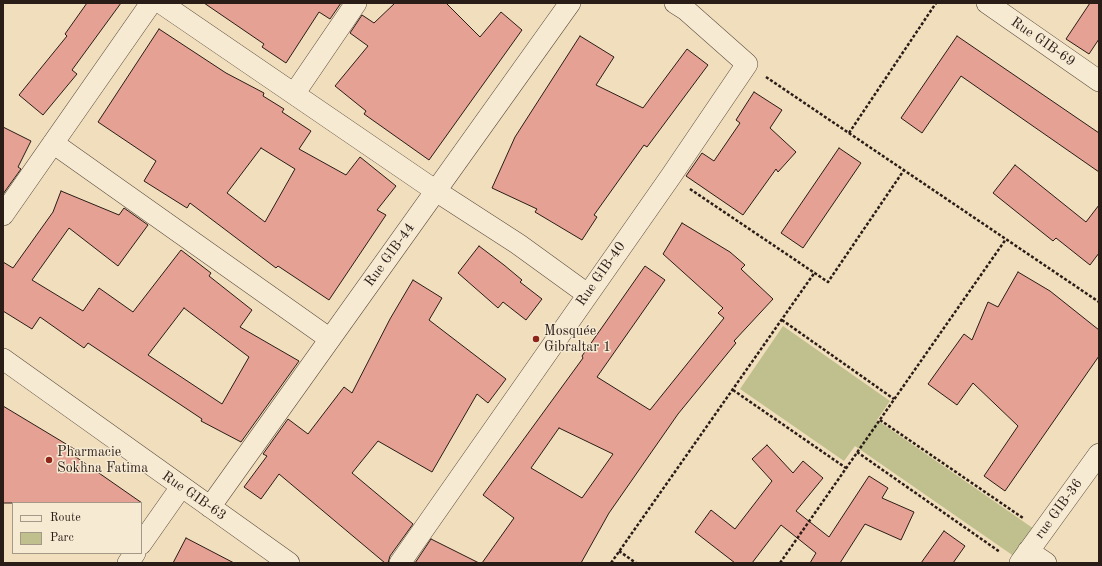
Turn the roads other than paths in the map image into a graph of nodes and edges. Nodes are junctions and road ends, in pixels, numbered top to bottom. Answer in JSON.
{"nodes":[{"id":1,"x":151,"y":3,"type":"edge"},
{"id":2,"x":161,"y":3,"type":"edge"},
{"id":3,"x":356,"y":3,"type":"edge"},
{"id":4,"x":570,"y":3,"type":"edge"},
{"id":5,"x":675,"y":3,"type":"edge"},
{"id":6,"x":987,"y":3,"type":"edge"},
{"id":7,"x":1099,"y":81,"type":"edge"},
{"id":8,"x":294,"y":94,"type":"junction"},
{"id":9,"x":53,"y":143,"type":"junction"},
{"id":10,"x":436,"y":191,"type":"junction"},
{"id":11,"x":3,"y":216,"type":"edge"},
{"id":12,"x":588,"y":294,"type":"junction"},
{"id":13,"x":330,"y":339,"type":"junction"},
{"id":14,"x":3,"y":359,"type":"edge"},
{"id":15,"x":1099,"y":454,"type":"edge"},
{"id":16,"x":181,"y":487,"type":"junction"},
{"id":17,"x":210,"y":507,"type":"junction"},
{"id":18,"x":142,"y":543,"type":"edge"},
{"id":19,"x":134,"y":554,"type":"edge"},
{"id":20,"x":1017,"y":556,"type":"edge"},
{"id":21,"x":128,"y":563,"type":"edge"},
{"id":22,"x":288,"y":563,"type":"edge"},
{"id":23,"x":400,"y":563,"type":"edge"},
{"id":24,"x":1046,"y":563,"type":"edge"}],
"edges":[{"from":1,"to":9,"type":"street"},
{"from":2,"to":8,"type":"street"},
{"from":3,"to":8,"type":"street"},
{"from":4,"to":10,"type":"street","name":"Rue GIB-44"},
{"from":5,"to":12,"type":"street","name":"Rue GIB-40"},
{"from":6,"to":7,"type":"street","name":"Rue GIB-69"},
{"from":8,"to":10,"type":"street"},
{"from":9,"to":11,"type":"street"},
{"from":9,"to":13,"type":"street"},
{"from":10,"to":12,"type":"street"},
{"from":10,"to":13,"type":"street","name":"Rue GIB-44"},
{"from":12,"to":23,"type":"street","name":"Rue GIB-40"},
{"from":13,"to":17,"type":"street","name":"Rue GIB-44"},
{"from":14,"to":16,"type":"street","name":"Rue GIB-63"},
{"from":15,"to":20,"type":"street","name":"rue GIB-36"},
{"from":16,"to":17,"type":"street","name":"Rue GIB-63"},
{"from":16,"to":18,"type":"street"},
{"from":17,"to":22,"type":"street","name":"Rue GIB-63"},
{"from":19,"to":21,"type":"street"},
{"from":20,"to":24,"type":"street"}]}
